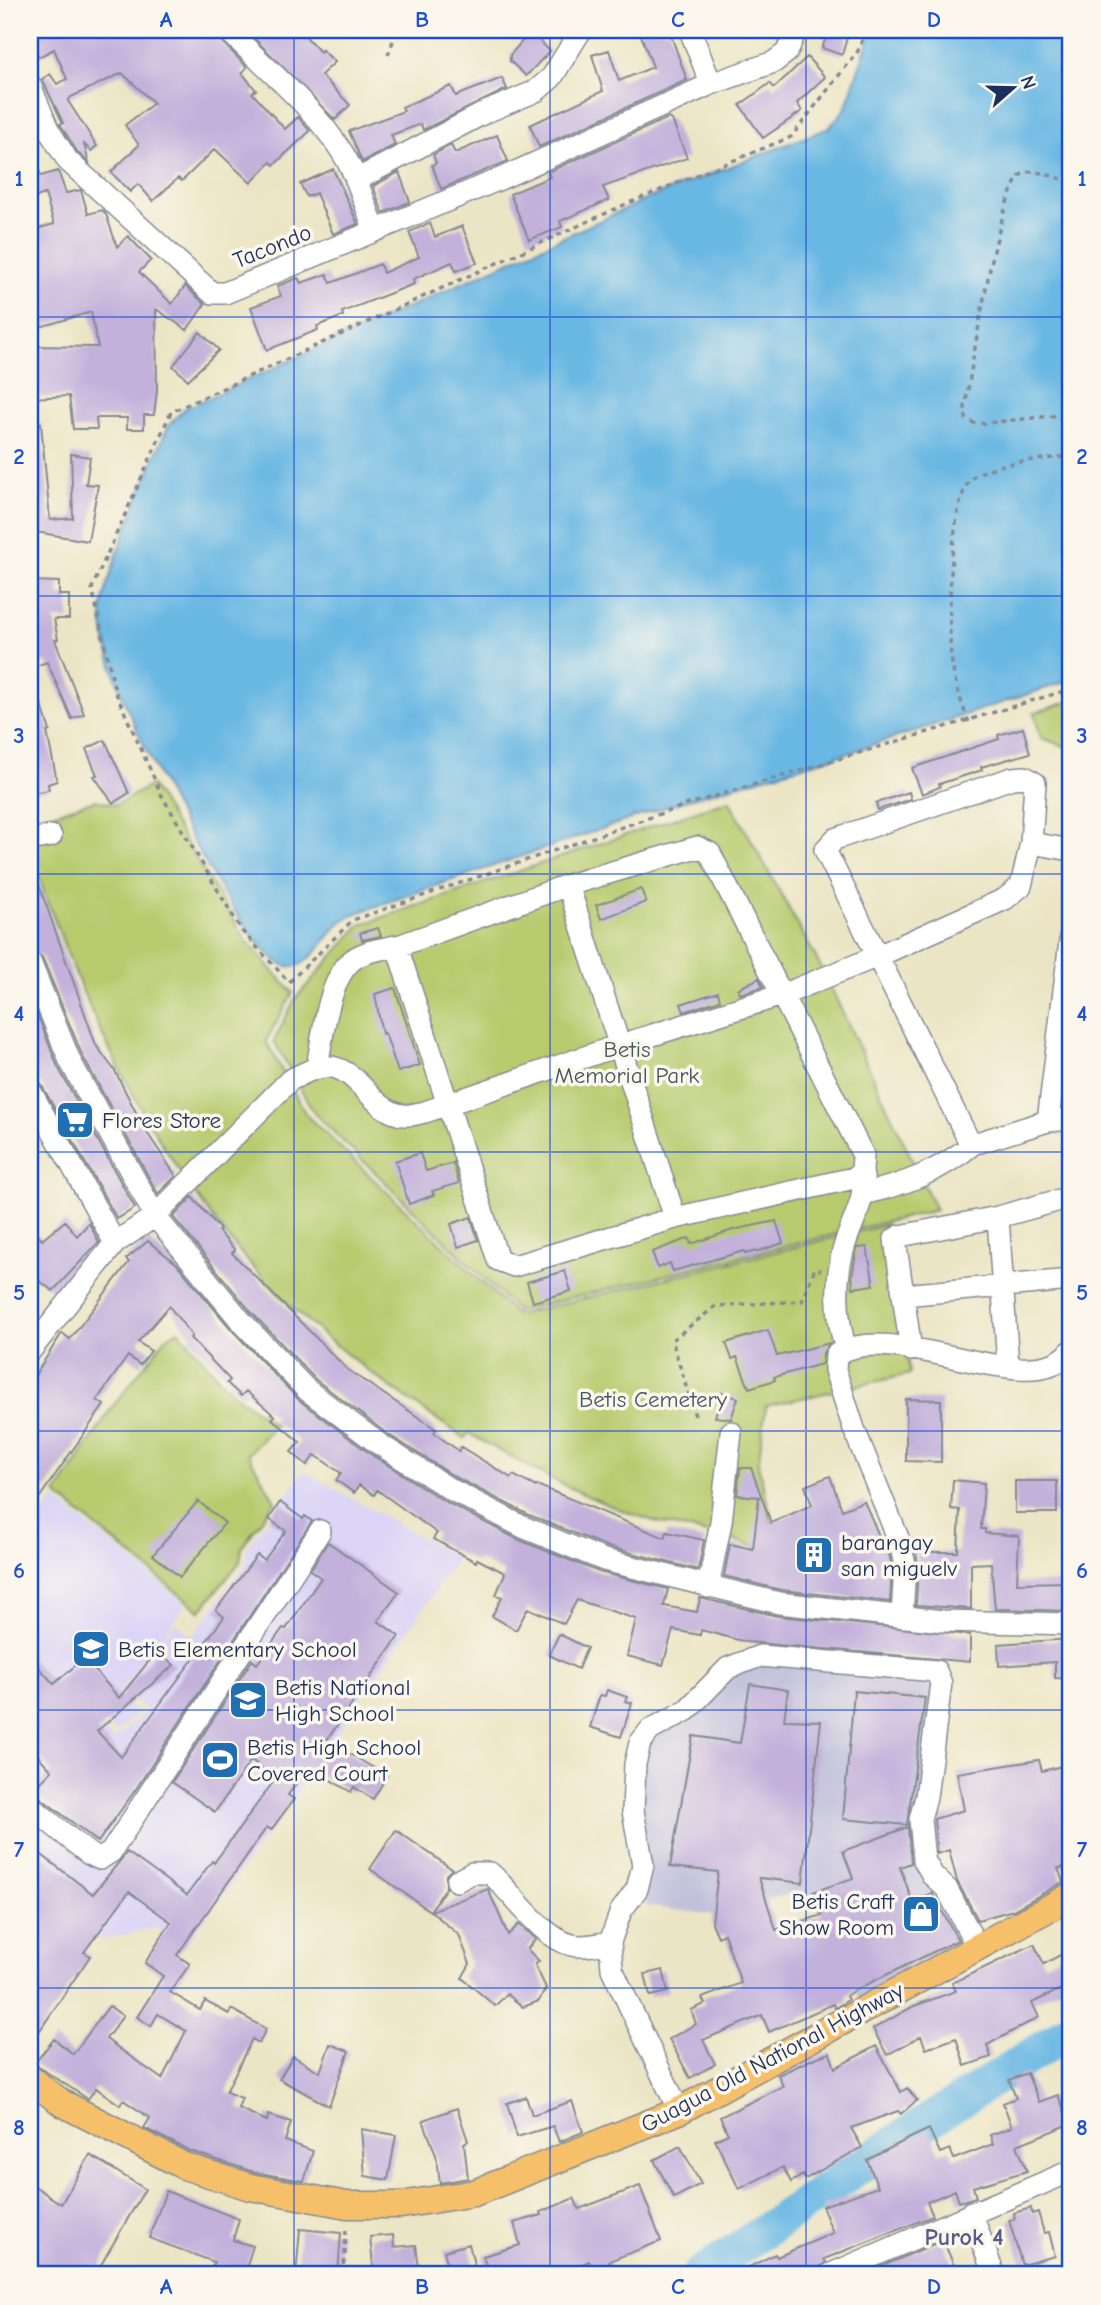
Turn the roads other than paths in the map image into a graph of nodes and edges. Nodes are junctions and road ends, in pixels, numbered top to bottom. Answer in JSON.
{"nodes":[{"id":1,"x":228,"y":30,"type":"edge"},
{"id":2,"x":581,"y":30,"type":"edge"},
{"id":3,"x":690,"y":30,"type":"edge"},
{"id":4,"x":796,"y":30,"type":"edge"},
{"id":5,"x":711,"y":84,"type":"junction"},
{"id":6,"x":30,"y":85,"type":"edge"},
{"id":7,"x":356,"y":180,"type":"junction"},
{"id":8,"x":376,"y":231,"type":"junction"},
{"id":9,"x":51,"y":836,"type":"dead end"},
{"id":10,"x":30,"y":840,"type":"edge"},
{"id":11,"x":1031,"y":843,"type":"junction"},
{"id":12,"x":1071,"y":850,"type":"edge"},
{"id":13,"x":568,"y":885,"type":"junction"},
{"id":14,"x":1071,"y":933,"type":"edge"},
{"id":15,"x":401,"y":945,"type":"junction"},
{"id":16,"x":878,"y":956,"type":"junction"},
{"id":17,"x":30,"y":962,"type":"edge"},
{"id":18,"x":782,"y":995,"type":"junction"},
{"id":19,"x":617,"y":1046,"type":"junction"},
{"id":20,"x":317,"y":1068,"type":"junction"},
{"id":21,"x":30,"y":1090,"type":"edge"},
{"id":22,"x":449,"y":1105,"type":"junction"},
{"id":23,"x":1071,"y":1119,"type":"edge"},
{"id":24,"x":1048,"y":1121,"type":"junction"},
{"id":25,"x":39,"y":1130,"type":"edge"},
{"id":26,"x":974,"y":1143,"type":"junction"},
{"id":27,"x":862,"y":1172,"type":"junction"},
{"id":28,"x":862,"y":1194,"type":"junction"},
{"id":29,"x":1071,"y":1197,"type":"edge"},
{"id":30,"x":155,"y":1216,"type":"junction"},
{"id":31,"x":998,"y":1217,"type":"junction"},
{"id":32,"x":675,"y":1218,"type":"junction"},
{"id":33,"x":115,"y":1243,"type":"junction"},
{"id":34,"x":1071,"y":1280,"type":"edge"},
{"id":35,"x":1002,"y":1286,"type":"junction"},
{"id":36,"x":903,"y":1296,"type":"junction"},
{"id":37,"x":846,"y":1348,"type":"junction"},
{"id":38,"x":911,"y":1350,"type":"junction"},
{"id":39,"x":30,"y":1351,"type":"edge"},
{"id":40,"x":1071,"y":1351,"type":"edge"},
{"id":41,"x":1007,"y":1366,"type":"junction"},
{"id":42,"x":731,"y":1432,"type":"dead end"},
{"id":43,"x":320,"y":1531,"type":"dead end"},
{"id":44,"x":708,"y":1587,"type":"junction"},
{"id":45,"x":902,"y":1618,"type":"junction"},
{"id":46,"x":1071,"y":1624,"type":"edge"},
{"id":47,"x":30,"y":1806,"type":"edge"},
{"id":48,"x":457,"y":1881,"type":"dead end"},
{"id":49,"x":1071,"y":1896,"type":"edge"},
{"id":50,"x":610,"y":1942,"type":"junction"},
{"id":51,"x":977,"y":1947,"type":"junction"},
{"id":52,"x":30,"y":2079,"type":"edge"},
{"id":53,"x":679,"y":2111,"type":"junction"},
{"id":54,"x":1071,"y":2171,"type":"edge"},
{"id":55,"x":971,"y":2212,"type":"junction"},
{"id":56,"x":829,"y":2275,"type":"edge"},
{"id":57,"x":994,"y":2275,"type":"edge"}],
"edges":[{"from":1,"to":7,"type":"street"},
{"from":2,"to":7,"type":"street"},
{"from":3,"to":5,"type":"street"},
{"from":4,"to":5,"type":"street"},
{"from":5,"to":8,"type":"street"},
{"from":6,"to":8,"type":"street","name":"Tacondo"},
{"from":7,"to":8,"type":"street"},
{"from":9,"to":10,"type":"street"},
{"from":11,"to":12,"type":"street"},
{"from":11,"to":16,"type":"street"},
{"from":11,"to":16,"type":"street"},
{"from":13,"to":15,"type":"street"},
{"from":13,"to":18,"type":"street"},
{"from":13,"to":19,"type":"street"},
{"from":14,"to":24,"type":"street"},
{"from":15,"to":20,"type":"street"},
{"from":15,"to":22,"type":"street"},
{"from":16,"to":18,"type":"street"},
{"from":16,"to":26,"type":"street"},
{"from":17,"to":30,"type":"street"},
{"from":18,"to":19,"type":"street"},
{"from":18,"to":27,"type":"street"},
{"from":19,"to":22,"type":"street"},
{"from":19,"to":32,"type":"street"},
{"from":20,"to":22,"type":"street"},
{"from":20,"to":30,"type":"street"},
{"from":21,"to":25,"type":"street"},
{"from":22,"to":32,"type":"street"},
{"from":23,"to":24,"type":"street"},
{"from":24,"to":26,"type":"street"},
{"from":25,"to":33,"type":"street"},
{"from":26,"to":28,"type":"street"},
{"from":27,"to":28,"type":"street"},
{"from":27,"to":32,"type":"street"},
{"from":28,"to":37,"type":"street"},
{"from":29,"to":31,"type":"street"},
{"from":30,"to":33,"type":"street"},
{"from":30,"to":44,"type":"street"},
{"from":31,"to":35,"type":"street"},
{"from":31,"to":36,"type":"street"},
{"from":33,"to":39,"type":"street"},
{"from":34,"to":35,"type":"street"},
{"from":35,"to":36,"type":"street"},
{"from":35,"to":41,"type":"street"},
{"from":36,"to":38,"type":"street"},
{"from":37,"to":38,"type":"street"},
{"from":37,"to":45,"type":"street"},
{"from":38,"to":41,"type":"street"},
{"from":40,"to":41,"type":"street"},
{"from":42,"to":44,"type":"street"},
{"from":43,"to":47,"type":"street"},
{"from":44,"to":45,"type":"street"},
{"from":45,"to":46,"type":"street"},
{"from":48,"to":50,"type":"street"},
{"from":49,"to":51,"type":"main road","name":"Guagua Old National Highway"},
{"from":50,"to":51,"type":"street"},
{"from":50,"to":53,"type":"street"},
{"from":51,"to":53,"type":"main road","name":"Guagua Old National Highway"},
{"from":52,"to":53,"type":"main road","name":"Guagua Old National Highway"},
{"from":54,"to":55,"type":"street"},
{"from":55,"to":56,"type":"street"},
{"from":55,"to":57,"type":"street"}]}
